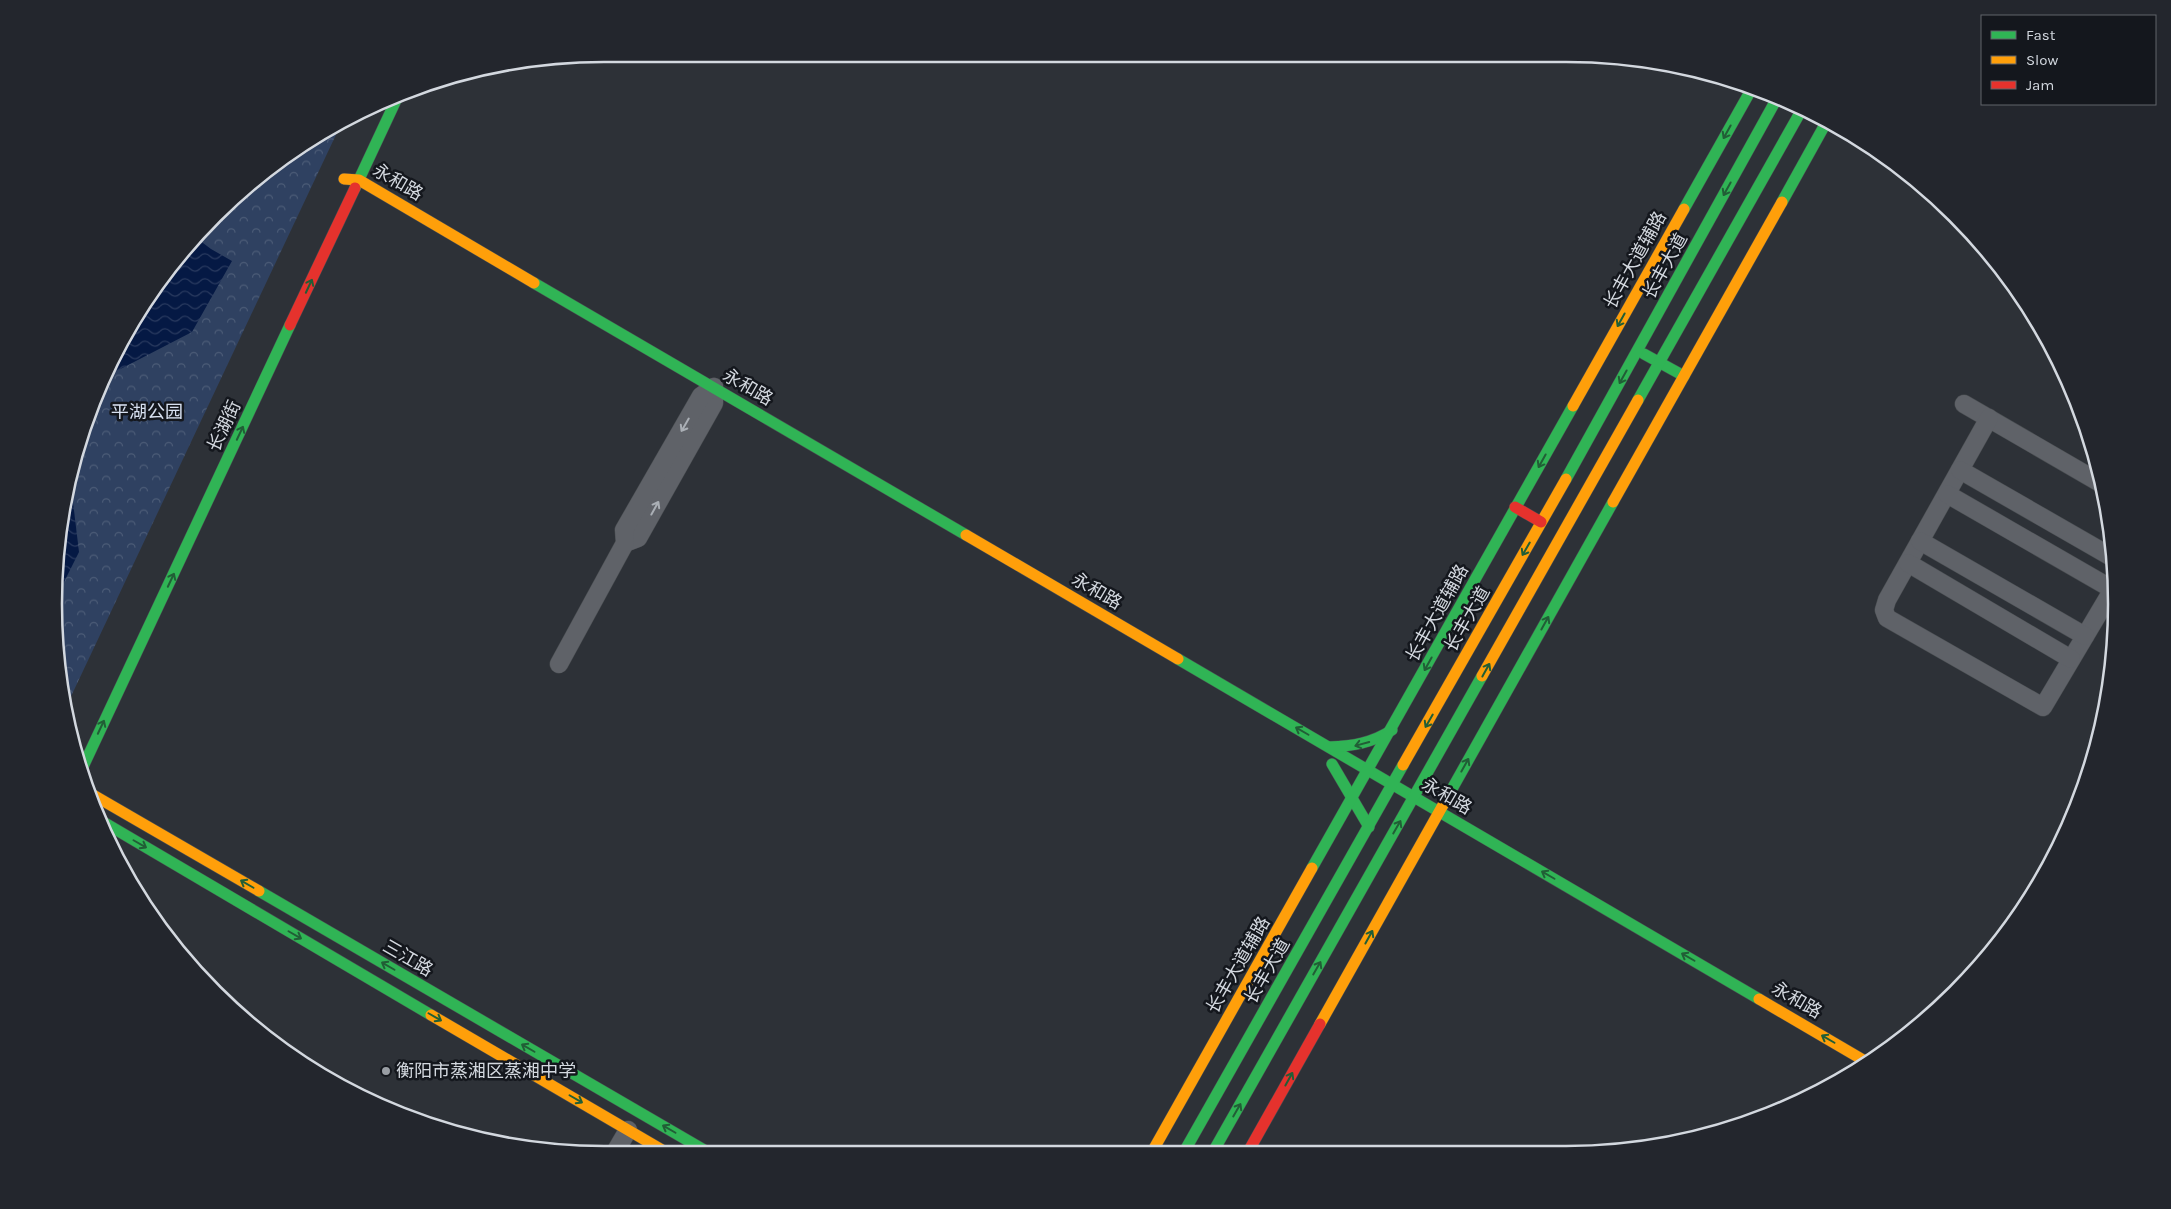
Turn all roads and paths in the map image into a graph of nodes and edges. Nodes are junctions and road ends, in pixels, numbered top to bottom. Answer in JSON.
{"nodes":[{"id":1,"x":1749,"y":94,"type":"edge"},
{"id":2,"x":1774,"y":104,"type":"edge"},
{"id":3,"x":394,"y":105,"type":"edge"},
{"id":4,"x":1799,"y":115,"type":"edge"},
{"id":5,"x":1823,"y":127,"type":"edge"},
{"id":6,"x":359,"y":180,"type":"junction"},
{"id":7,"x":358,"y":195,"type":"junction"},
{"id":8,"x":1638,"y":351,"type":"junction"},
{"id":9,"x":1660,"y":363,"type":"junction"},
{"id":10,"x":1684,"y":376,"type":"junction"},
{"id":11,"x":709,"y":397,"type":"junction"},
{"id":12,"x":1964,"y":404,"type":"dead end"},
{"id":13,"x":1989,"y":418,"type":"junction"},
{"id":14,"x":1960,"y":470,"type":"junction"},
{"id":15,"x":2093,"y":479,"type":"edge"},
{"id":16,"x":1946,"y":494,"type":"junction"},
{"id":17,"x":1515,"y":508,"type":"junction"},
{"id":18,"x":1542,"y":522,"type":"junction"},
{"id":19,"x":1920,"y":541,"type":"junction"},
{"id":20,"x":2106,"y":554,"type":"edge"},
{"id":21,"x":1908,"y":564,"type":"junction"},
{"id":22,"x":2107,"y":582,"type":"edge"},
{"id":23,"x":2108,"y":597,"type":"edge"},
{"id":24,"x":2085,"y":636,"type":"junction"},
{"id":25,"x":2071,"y":659,"type":"junction"},
{"id":26,"x":559,"y":664,"type":"dead end"},
{"id":27,"x":1392,"y":730,"type":"junction"},
{"id":28,"x":1329,"y":747,"type":"junction"},
{"id":29,"x":86,"y":761,"type":"edge"},
{"id":30,"x":1369,"y":770,"type":"junction"},
{"id":31,"x":1393,"y":784,"type":"junction"},
{"id":32,"x":1414,"y":797,"type":"junction"},
{"id":33,"x":99,"y":798,"type":"edge"},
{"id":34,"x":1352,"y":799,"type":"junction"},
{"id":35,"x":1401,"y":805,"type":"junction"},
{"id":36,"x":1439,"y":811,"type":"junction"},
{"id":37,"x":110,"y":826,"type":"edge"},
{"id":38,"x":1368,"y":827,"type":"junction"},
{"id":39,"x":1861,"y":1059,"type":"edge"},
{"id":40,"x":628,"y":1130,"type":"junction"},
{"id":41,"x":619,"y":1146,"type":"edge"},
{"id":42,"x":655,"y":1146,"type":"edge"},
{"id":43,"x":697,"y":1146,"type":"edge"},
{"id":44,"x":1155,"y":1146,"type":"edge"},
{"id":45,"x":1187,"y":1146,"type":"edge"},
{"id":46,"x":1216,"y":1146,"type":"edge"},
{"id":47,"x":1251,"y":1146,"type":"edge"}],
"edges":[{"from":1,"to":17,"type":"main road","name":"长丰大道辅路","one_way":true},
{"from":2,"to":8,"type":"main road","name":"长丰大道","one_way":true},
{"from":3,"to":6,"type":"main road","name":"长湖街"},
{"from":4,"to":9,"type":"main road","name":"长丰大道"},
{"from":5,"to":10,"type":"main road","name":"长丰大道辅路"},
{"from":6,"to":7,"type":"main road","name":"长湖街"},
{"from":6,"to":7,"type":"main road","name":"永和路"},
{"from":6,"to":11,"type":"main road","name":"永和路"},
{"from":29,"to":7,"type":"main road","name":"长湖街","one_way":true},
{"from":8,"to":9,"type":"main road"},
{"from":8,"to":18,"type":"main road","name":"长丰大道","one_way":true},
{"from":9,"to":10,"type":"main road"},
{"from":32,"to":9,"type":"main road","name":"长丰大道","one_way":true},
{"from":36,"to":10,"type":"main road","name":"长丰大道辅路","one_way":true},
{"from":11,"to":26,"type":"street"},
{"from":28,"to":11,"type":"main road","name":"永和路","one_way":true},
{"from":12,"to":13,"type":"street"},
{"from":13,"to":14,"type":"street"},
{"from":13,"to":15,"type":"street"},
{"from":14,"to":16,"type":"street"},
{"from":14,"to":20,"type":"street"},
{"from":16,"to":19,"type":"street"},
{"from":16,"to":22,"type":"street"},
{"from":17,"to":18,"type":"main road"},
{"from":17,"to":27,"type":"main road","name":"长丰大道辅路","one_way":true},
{"from":18,"to":31,"type":"main road","name":"长丰大道","one_way":true},
{"from":19,"to":21,"type":"street"},
{"from":19,"to":24,"type":"street"},
{"from":21,"to":25,"type":"street"},
{"from":21,"to":25,"type":"street"},
{"from":23,"to":24,"type":"street"},
{"from":24,"to":25,"type":"street"},
{"from":27,"to":28,"type":"main road","one_way":true},
{"from":27,"to":30,"type":"main road","name":"长丰大道辅路"},
{"from":28,"to":30,"type":"main road","name":"永和路"},
{"from":30,"to":31,"type":"main road","name":"永和路"},
{"from":30,"to":35,"type":"main road","name":"长丰大道辅路"},
{"from":31,"to":32,"type":"main road","name":"永和路"},
{"from":31,"to":35,"type":"main road","name":"长丰大道"},
{"from":32,"to":35,"type":"main road","name":"长丰大道"},
{"from":32,"to":36,"type":"main road","name":"永和路"},
{"from":43,"to":33,"type":"main road","name":"三江路","one_way":true},
{"from":34,"to":35,"type":"main road","name":"长丰大道辅路"},
{"from":34,"to":35,"type":"main road"},
{"from":34,"to":38,"type":"main road"},
{"from":34,"to":44,"type":"main road","name":"长丰大道辅路"},
{"from":35,"to":36,"type":"main road","name":"长丰大道辅路"},
{"from":35,"to":38,"type":"main road","name":"长丰大道"},
{"from":46,"to":35,"type":"main road","name":"长丰大道","one_way":true},
{"from":47,"to":35,"type":"main road","name":"长丰大道辅路","one_way":true},
{"from":39,"to":36,"type":"main road","name":"永和路","one_way":true},
{"from":37,"to":40,"type":"main road","name":"三江路","one_way":true},
{"from":38,"to":45,"type":"main road","name":"长丰大道"},
{"from":40,"to":41,"type":"street"},
{"from":40,"to":42,"type":"main road","name":"三江路"}]}
